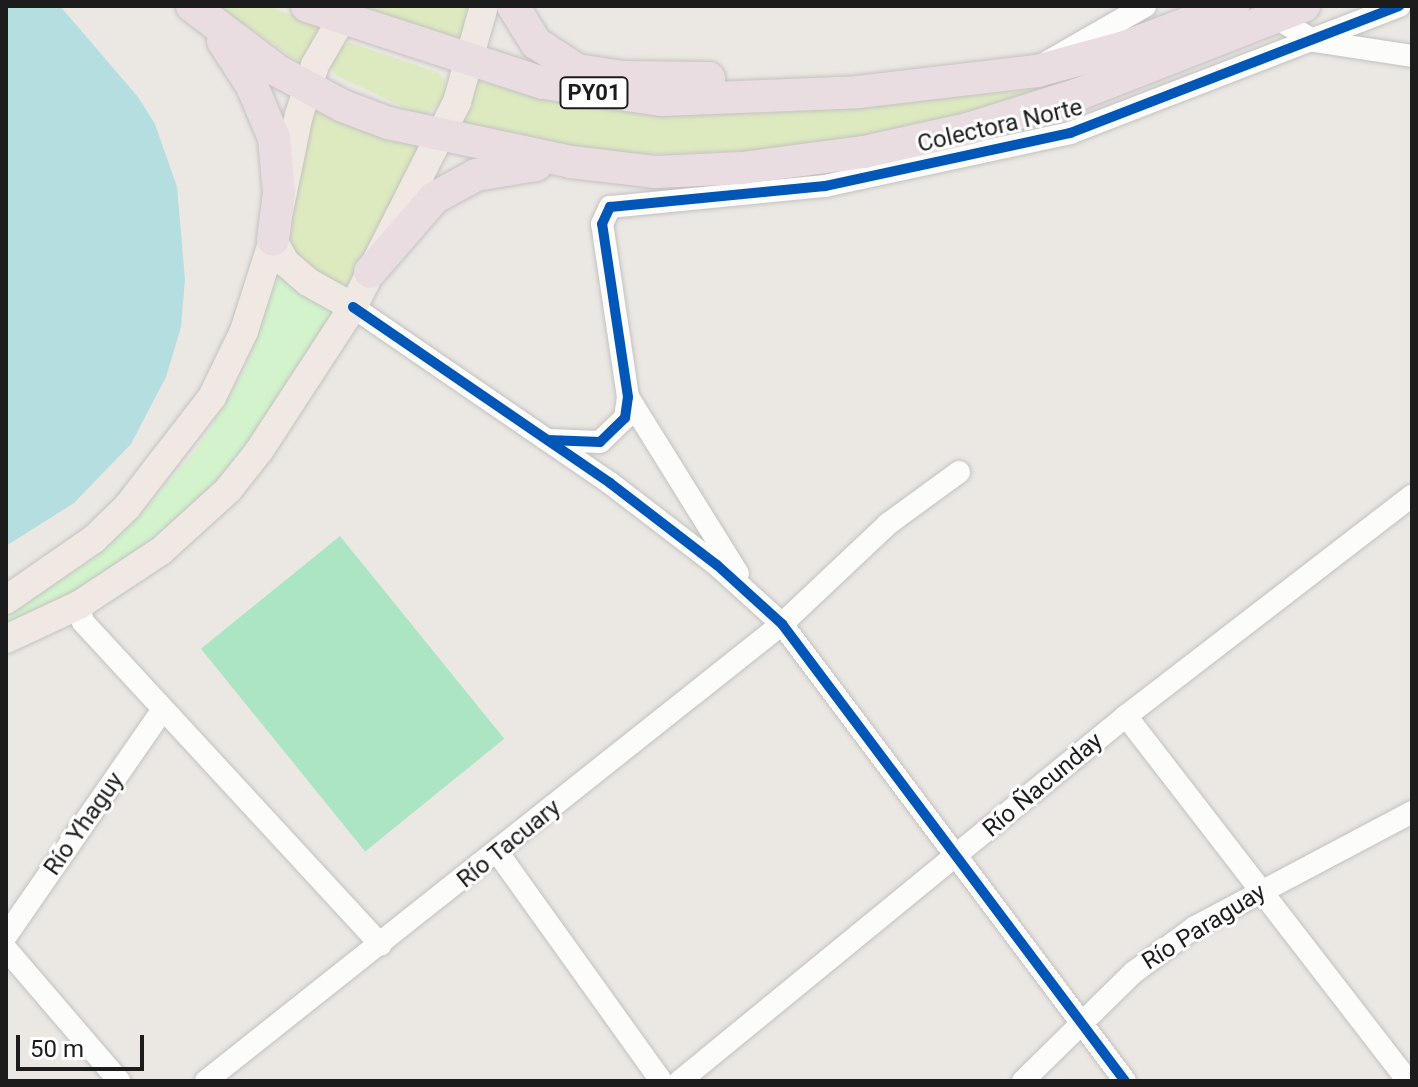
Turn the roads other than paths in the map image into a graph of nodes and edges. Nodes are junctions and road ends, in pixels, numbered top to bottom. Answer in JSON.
{"nodes":[{"id":1,"x":307,"y":6,"type":"edge"},
{"id":2,"x":484,"y":6,"type":"edge"},
{"id":3,"x":513,"y":6,"type":"edge"},
{"id":4,"x":1145,"y":6,"type":"edge"},
{"id":5,"x":1233,"y":6,"type":"edge"},
{"id":6,"x":1399,"y":6,"type":"edge"},
{"id":7,"x":199,"y":12,"type":"edge"},
{"id":8,"x":1290,"y":12,"type":"edge"},
{"id":9,"x":345,"y":13,"type":"edge"},
{"id":10,"x":1314,"y":41,"type":"junction"},
{"id":11,"x":1412,"y":56,"type":"edge"},
{"id":12,"x":471,"y":63,"type":"junction"},
{"id":13,"x":1037,"y":71,"type":"junction"},
{"id":14,"x":309,"y":88,"type":"junction"},
{"id":15,"x":858,"y":92,"type":"junction"},
{"id":16,"x":438,"y":136,"type":"junction"},
{"id":17,"x":571,"y":162,"type":"junction"},
{"id":18,"x":273,"y":240,"type":"junction"},
{"id":19,"x":370,"y":272,"type":"junction"},
{"id":20,"x":353,"y":307,"type":"junction"},
{"id":21,"x":628,"y":397,"type":"junction"},
{"id":22,"x":548,"y":440,"type":"junction"},
{"id":23,"x":959,"y":472,"type":"dead end"},
{"id":24,"x":1410,"y":504,"type":"edge"},
{"id":25,"x":755,"y":598,"type":"junction"},
{"id":26,"x":6,"y":600,"type":"edge"},
{"id":27,"x":79,"y":605,"type":"junction"},
{"id":28,"x":782,"y":624,"type":"junction"},
{"id":29,"x":6,"y":639,"type":"edge"},
{"id":30,"x":162,"y":711,"type":"junction"},
{"id":31,"x":1126,"y":716,"type":"junction"},
{"id":32,"x":1412,"y":812,"type":"edge"},
{"id":33,"x":498,"y":853,"type":"junction"},
{"id":34,"x":959,"y":855,"type":"junction"},
{"id":35,"x":1259,"y":890,"type":"junction"},
{"id":36,"x":6,"y":936,"type":"edge"},
{"id":37,"x":381,"y":945,"type":"junction"},
{"id":38,"x":6,"y":949,"type":"edge"},
{"id":39,"x":1082,"y":1024,"type":"junction"},
{"id":40,"x":119,"y":1081,"type":"edge"},
{"id":41,"x":206,"y":1081,"type":"edge"},
{"id":42,"x":661,"y":1081,"type":"edge"},
{"id":43,"x":680,"y":1081,"type":"edge"},
{"id":44,"x":1023,"y":1081,"type":"edge"},
{"id":45,"x":1125,"y":1081,"type":"edge"},
{"id":46,"x":1408,"y":1081,"type":"edge"}],
"edges":[{"from":1,"to":9,"type":"highway","number":"PY01"},
{"from":2,"to":12,"type":"main road"},
{"from":3,"to":15,"type":"highway"},
{"from":4,"to":13,"type":"street"},
{"from":5,"to":13,"type":"highway","number":"PY01"},
{"from":6,"to":10,"type":"street","name":"Colectora Norte"},
{"from":7,"to":14,"type":"highway"},
{"from":7,"to":18,"type":"highway"},
{"from":8,"to":10,"type":"street"},
{"from":8,"to":17,"type":"highway"},
{"from":9,"to":12,"type":"highway","number":"PY01"},
{"from":9,"to":14,"type":"main road"},
{"from":10,"to":11,"type":"street"},
{"from":10,"to":21,"type":"street","name":"Colectora Norte"},
{"from":12,"to":15,"type":"highway","number":"PY01"},
{"from":12,"to":16,"type":"main road"},
{"from":13,"to":15,"type":"highway","number":"PY01"},
{"from":14,"to":16,"type":"highway"},
{"from":14,"to":18,"type":"main road"},
{"from":16,"to":17,"type":"highway"},
{"from":16,"to":19,"type":"main road"},
{"from":17,"to":19,"type":"highway"},
{"from":18,"to":20,"type":"main road"},
{"from":18,"to":26,"type":"main road"},
{"from":19,"to":20,"type":"main road"},
{"from":20,"to":22,"type":"street"},
{"from":20,"to":27,"type":"main road"},
{"from":21,"to":22,"type":"street"},
{"from":21,"to":25,"type":"street"},
{"from":22,"to":25,"type":"street"},
{"from":23,"to":28,"type":"street","name":"Río Tacuary"},
{"from":24,"to":31,"type":"street","name":"Río Ñacunday"},
{"from":25,"to":28,"type":"street"},
{"from":27,"to":29,"type":"main road"},
{"from":27,"to":30,"type":"street"},
{"from":28,"to":33,"type":"street","name":"Río Tacuary"},
{"from":28,"to":34,"type":"street"},
{"from":30,"to":36,"type":"street","name":"Río Yhaguy"},
{"from":30,"to":37,"type":"street"},
{"from":31,"to":34,"type":"street","name":"Río Ñacunday"},
{"from":31,"to":35,"type":"street"},
{"from":32,"to":35,"type":"street","name":"Río Paraguay"},
{"from":33,"to":37,"type":"street","name":"Río Tacuary"},
{"from":33,"to":42,"type":"street"},
{"from":34,"to":39,"type":"street"},
{"from":34,"to":43,"type":"street","name":"Río Ñacunday"},
{"from":35,"to":39,"type":"street","name":"Río Paraguay"},
{"from":35,"to":46,"type":"street"},
{"from":37,"to":41,"type":"street","name":"Río Tacuary"},
{"from":38,"to":40,"type":"street"},
{"from":39,"to":44,"type":"street","name":"Río Paraguay"},
{"from":39,"to":45,"type":"street"}]}
